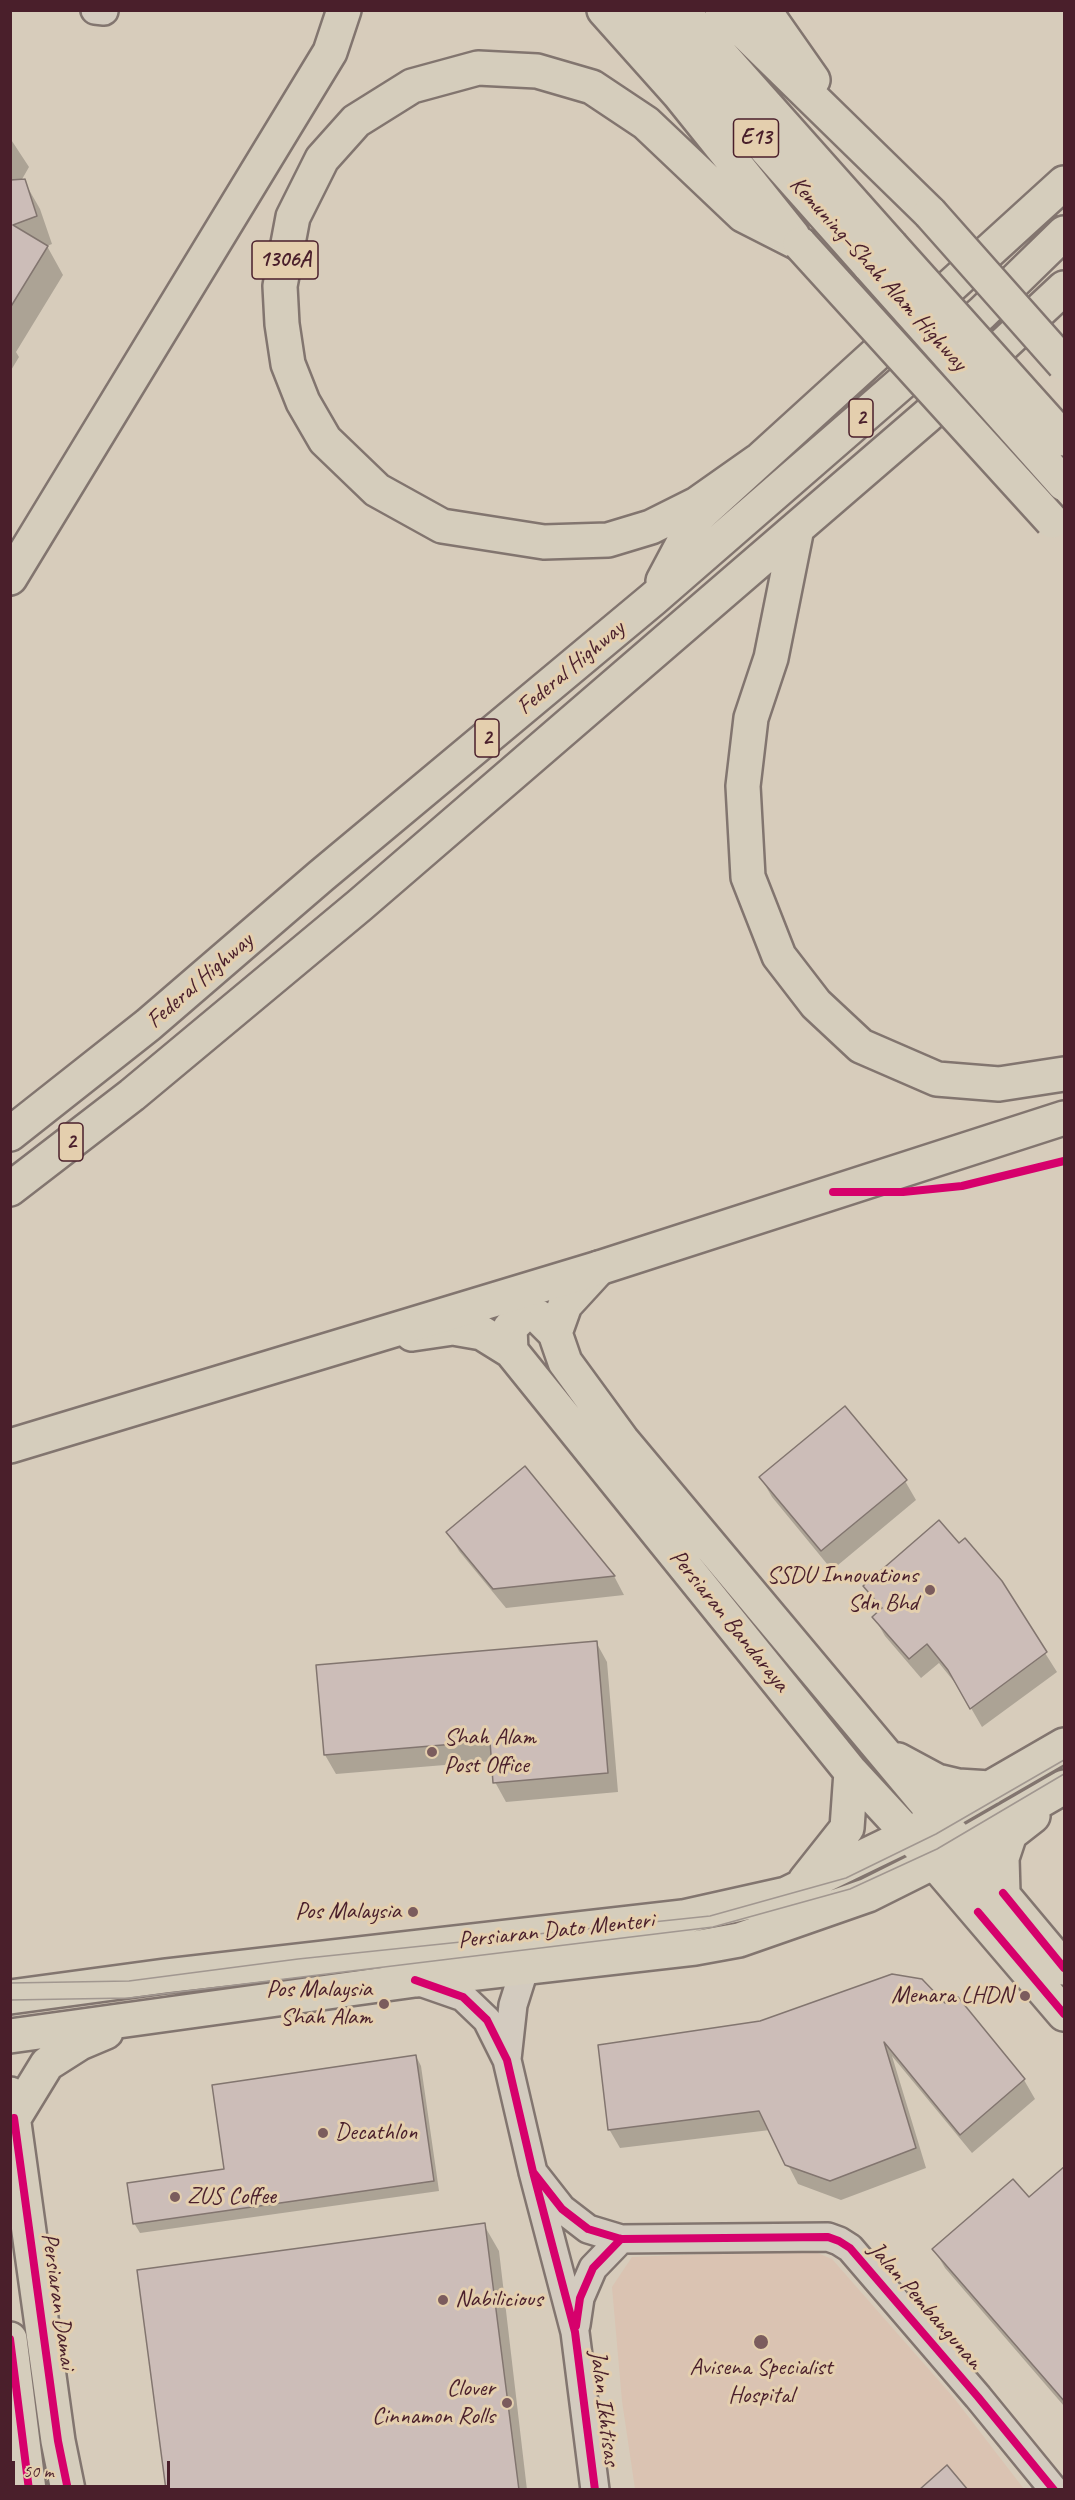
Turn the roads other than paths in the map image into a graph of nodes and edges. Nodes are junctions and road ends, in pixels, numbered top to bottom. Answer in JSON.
{"nodes":[{"id":1,"x":95,"y":10,"type":"edge"},
{"id":2,"x":344,"y":10,"type":"edge"},
{"id":3,"x":604,"y":10,"type":"edge"},
{"id":4,"x":643,"y":10,"type":"edge"},
{"id":5,"x":681,"y":10,"type":"edge"},
{"id":6,"x":722,"y":10,"type":"edge"},
{"id":7,"x":104,"y":11,"type":"edge"},
{"id":8,"x":772,"y":17,"type":"edge"},
{"id":9,"x":845,"y":129,"type":"junction"},
{"id":10,"x":1065,"y":183,"type":"edge"},
{"id":11,"x":1065,"y":233,"type":"edge"},
{"id":12,"x":800,"y":244,"type":"junction"},
{"id":13,"x":881,"y":256,"type":"junction"},
{"id":14,"x":1065,"y":288,"type":"edge"},
{"id":15,"x":1065,"y":364,"type":"edge"},
{"id":16,"x":1065,"y":439,"type":"edge"},
{"id":17,"x":758,"y":461,"type":"junction"},
{"id":18,"x":1065,"y":484,"type":"edge"},
{"id":19,"x":797,"y":528,"type":"junction"},
{"id":20,"x":1058,"y":528,"type":"edge"},
{"id":21,"x":10,"y":578,"type":"edge"},
{"id":22,"x":653,"y":599,"type":"junction"},
{"id":23,"x":1065,"y":1074,"type":"edge"},
{"id":24,"x":1065,"y":1118,"type":"edge"},
{"id":25,"x":10,"y":1134,"type":"edge"},
{"id":26,"x":10,"y":1189,"type":"edge"},
{"id":27,"x":599,"y":1268,"type":"junction"},
{"id":28,"x":555,"y":1333,"type":"junction"},
{"id":29,"x":348,"y":1345,"type":"junction"},
{"id":30,"x":512,"y":1351,"type":"junction"},
{"id":31,"x":10,"y":1446,"type":"edge"},
{"id":32,"x":1065,"y":1745,"type":"edge"},
{"id":33,"x":878,"y":1749,"type":"junction"},
{"id":34,"x":851,"y":1772,"type":"junction"},
{"id":35,"x":990,"y":1788,"type":"junction"},
{"id":36,"x":1065,"y":1788,"type":"edge"},
{"id":37,"x":939,"y":1818,"type":"junction"},
{"id":38,"x":910,"y":1834,"type":"junction"},
{"id":39,"x":963,"y":1846,"type":"junction"},
{"id":40,"x":934,"y":1862,"type":"junction"},
{"id":41,"x":799,"y":1888,"type":"junction"},
{"id":42,"x":882,"y":1888,"type":"junction"},
{"id":43,"x":991,"y":1903,"type":"junction"},
{"id":44,"x":525,"y":1967,"type":"junction"},
{"id":45,"x":1065,"y":1968,"type":"edge"},
{"id":46,"x":415,"y":1980,"type":"junction"},
{"id":47,"x":10,"y":1997,"type":"edge"},
{"id":48,"x":1065,"y":2014,"type":"edge"},
{"id":49,"x":135,"y":2020,"type":"junction"},
{"id":50,"x":10,"y":2036,"type":"edge"},
{"id":51,"x":507,"y":2060,"type":"junction"},
{"id":52,"x":12,"y":2106,"type":"edge"},
{"id":53,"x":533,"y":2172,"type":"junction"},
{"id":54,"x":621,"y":2239,"type":"junction"},
{"id":55,"x":575,"y":2332,"type":"junction"},
{"id":56,"x":10,"y":2338,"type":"edge"},
{"id":57,"x":29,"y":2490,"type":"edge"},
{"id":58,"x":68,"y":2490,"type":"edge"},
{"id":59,"x":595,"y":2490,"type":"edge"},
{"id":60,"x":1054,"y":2490,"type":"edge"}],
"edges":[{"from":1,"to":7,"type":"street"},
{"from":2,"to":21,"type":"main road"},
{"from":3,"to":12,"type":"main road"},
{"from":4,"to":13,"type":"main road","name":"Kemuning–Shah Alam Highway","number":"E13"},
{"from":5,"to":13,"type":"main road","name":"Kemuning–Shah Alam Highway","number":"E13"},
{"from":6,"to":9,"type":"main road"},
{"from":8,"to":9,"type":"main road"},
{"from":9,"to":15,"type":"main road","bridge":true},
{"from":10,"to":17,"type":"main road"},
{"from":11,"to":22,"type":"main road","name":"Federal Highway","number":"2"},
{"from":12,"to":17,"type":"main road","number":"1306A"},
{"from":12,"to":20,"type":"main road","bridge":true},
{"from":13,"to":16,"type":"main road","name":"Kemuning–Shah Alam Highway","number":"E13","bridge":true},
{"from":13,"to":18,"type":"main road","name":"Kemuning–Shah Alam Highway","number":"E13","bridge":true},
{"from":14,"to":19,"type":"main road","name":"Federal Highway","number":"2"},
{"from":17,"to":22,"type":"main road"},
{"from":19,"to":23,"type":"main road"},
{"from":19,"to":26,"type":"main road","name":"Federal Highway","number":"2"},
{"from":22,"to":25,"type":"main road","name":"Federal Highway","number":"2"},
{"from":24,"to":27,"type":"main road"},
{"from":27,"to":28,"type":"main road"},
{"from":27,"to":29,"type":"main road"},
{"from":28,"to":30,"type":"main road"},
{"from":28,"to":33,"type":"main road","name":"Persiaran Bandaraya"},
{"from":29,"to":30,"type":"main road","name":"Persiaran Bandaraya"},
{"from":29,"to":31,"type":"main road"},
{"from":30,"to":34,"type":"main road","name":"Persiaran Bandaraya"},
{"from":32,"to":35,"type":"main road","name":"Persiaran Dato Menteri"},
{"from":33,"to":35,"type":"main road"},
{"from":33,"to":37,"type":"main road","name":"Persiaran Bandaraya"},
{"from":34,"to":38,"type":"main road","name":"Persiaran Bandaraya"},
{"from":34,"to":41,"type":"main road"},
{"from":35,"to":37,"type":"main road","name":"Persiaran Dato Menteri"},
{"from":36,"to":39,"type":"main road","name":"Persiaran Dato Menteri"},
{"from":36,"to":43,"type":"main road"},
{"from":37,"to":38,"type":"main road","name":"Persiaran Dato Menteri"},
{"from":37,"to":39,"type":"main road","name":"Persiaran Bandaraya"},
{"from":38,"to":40,"type":"main road","name":"Persiaran Bandaraya"},
{"from":38,"to":41,"type":"main road","name":"Persiaran Dato Menteri"},
{"from":39,"to":40,"type":"main road","name":"Persiaran Dato Menteri"},
{"from":39,"to":43,"type":"main road","name":"Persiaran Bandaraya"},
{"from":40,"to":42,"type":"main road","name":"Persiaran Dato Menteri"},
{"from":40,"to":43,"type":"main road","name":"Persiaran Bandaraya"},
{"from":41,"to":47,"type":"main road","name":"Persiaran Dato Menteri"},
{"from":42,"to":43,"type":"main road"},
{"from":42,"to":44,"type":"main road","name":"Persiaran Dato Menteri"},
{"from":43,"to":45,"type":"main road","name":"Persiaran Bandaraya"},
{"from":43,"to":48,"type":"main road","name":"Persiaran Bandaraya"},
{"from":44,"to":46,"type":"main road","name":"Persiaran Dato Menteri"},
{"from":44,"to":51,"type":"street"},
{"from":46,"to":49,"type":"main road","name":"Persiaran Dato Menteri"},
{"from":46,"to":51,"type":"street","name":"Jalan Ikhtisas"},
{"from":49,"to":50,"type":"main road","name":"Persiaran Dato Menteri"},
{"from":49,"to":52,"type":"main road"},
{"from":51,"to":53,"type":"street","name":"Jalan Ikhtisas"},
{"from":52,"to":58,"type":"main road","name":"Persiaran Damai"},
{"from":53,"to":54,"type":"street","name":"Jalan Pembangunan"},
{"from":53,"to":55,"type":"street","name":"Jalan Ikhtisas"},
{"from":54,"to":55,"type":"street","name":"Jalan Ikhtisas"},
{"from":54,"to":60,"type":"street","name":"Jalan Pembangunan"},
{"from":55,"to":59,"type":"street","name":"Jalan Ikhtisas"},
{"from":56,"to":57,"type":"main road"}]}
